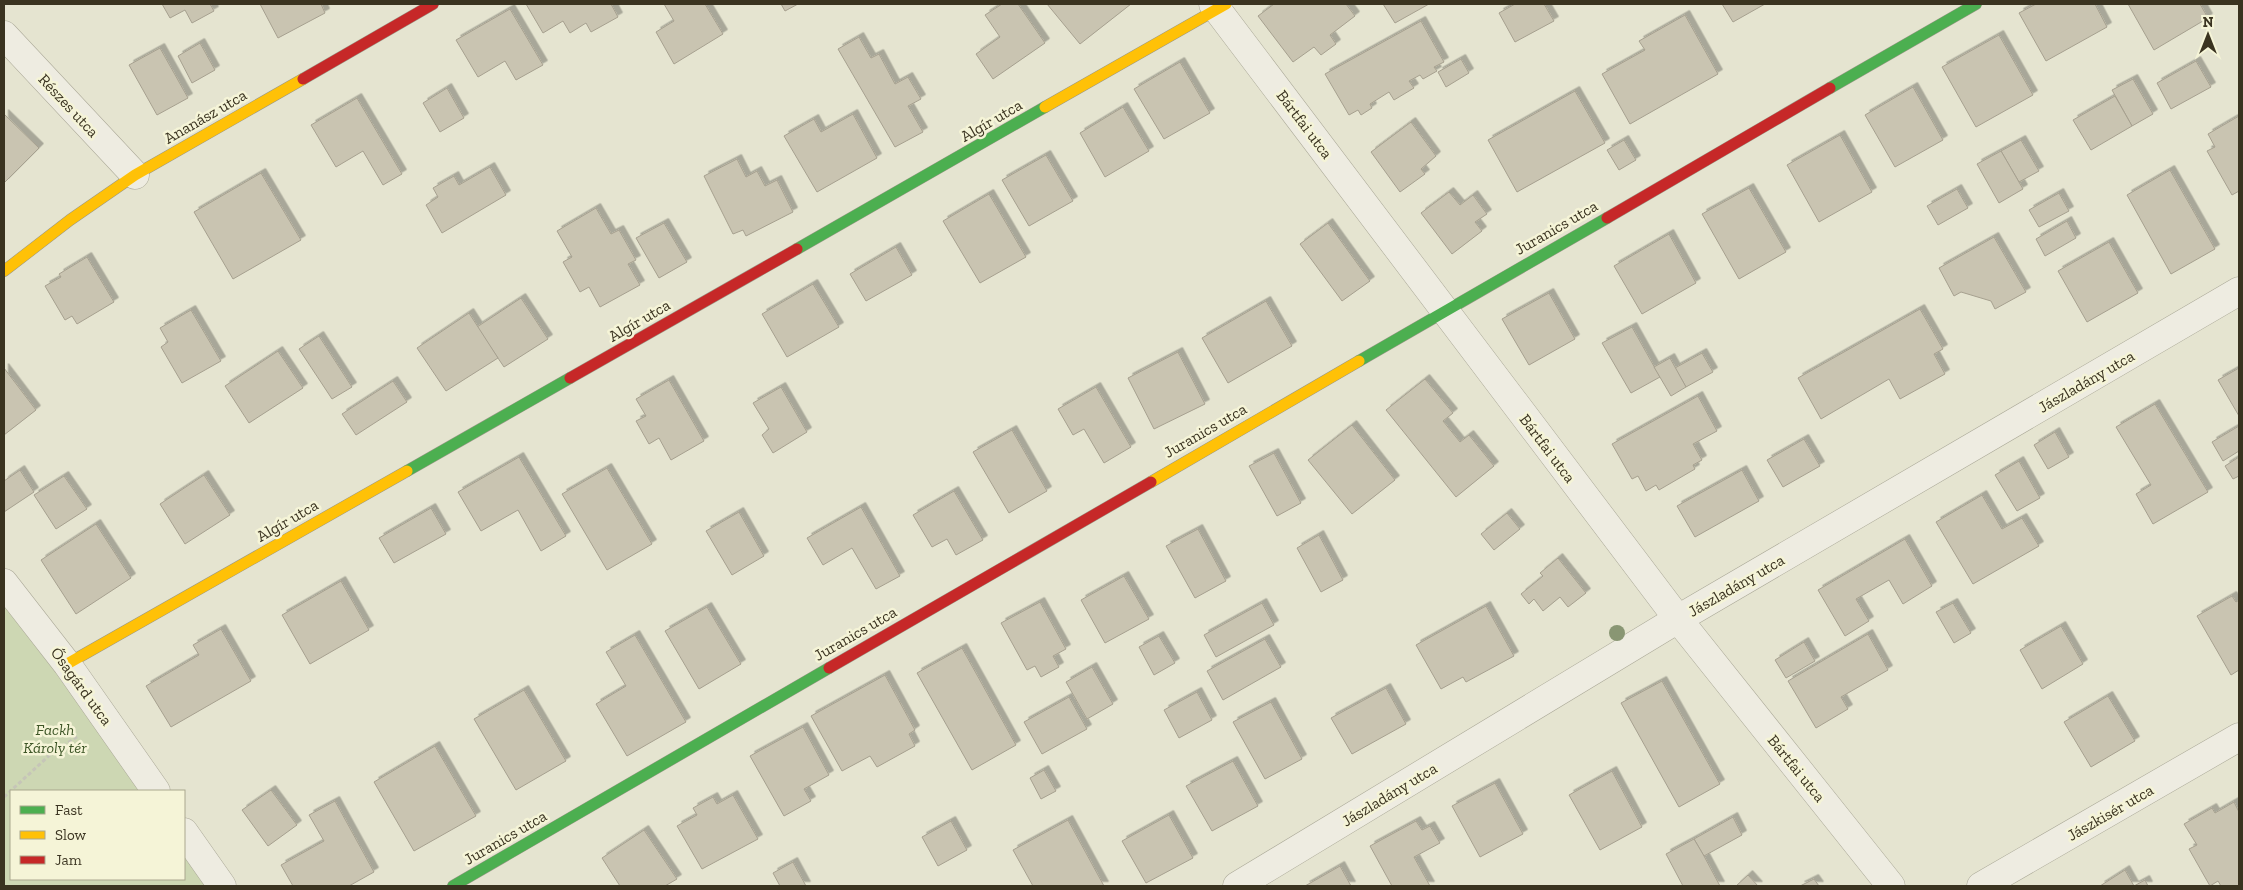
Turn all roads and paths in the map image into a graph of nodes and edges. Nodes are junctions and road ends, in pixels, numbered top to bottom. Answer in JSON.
{"nodes":[{"id":1,"x":433,"y":4,"type":"edge"},
{"id":2,"x":1976,"y":4,"type":"edge"},
{"id":3,"x":1219,"y":5,"type":"edge"},
{"id":4,"x":4,"y":35,"type":"edge"},
{"id":5,"x":135,"y":175,"type":"junction"},
{"id":6,"x":4,"y":271,"type":"edge"},
{"id":7,"x":2239,"y":292,"type":"edge"},
{"id":8,"x":1444,"y":310,"type":"junction"},
{"id":9,"x":4,"y":584,"type":"edge"},
{"id":10,"x":1678,"y":619,"type":"junction"},
{"id":11,"x":67,"y":664,"type":"junction"},
{"id":12,"x":105,"y":718,"type":"junction"},
{"id":13,"x":2239,"y":737,"type":"edge"},
{"id":14,"x":12,"y":790,"type":"edge"},
{"id":15,"x":155,"y":790,"type":"edge"},
{"id":16,"x":185,"y":833,"type":"edge"},
{"id":17,"x":222,"y":886,"type":"edge"},
{"id":18,"x":453,"y":886,"type":"edge"},
{"id":19,"x":1237,"y":886,"type":"edge"},
{"id":20,"x":1891,"y":886,"type":"edge"},
{"id":21,"x":1981,"y":886,"type":"edge"}],
"edges":[{"from":1,"to":5,"type":"street","name":"Ananász utca"},
{"from":2,"to":8,"type":"street","name":"Juranics utca"},
{"from":3,"to":8,"type":"street","name":"Bártfai utca"},
{"from":3,"to":11,"type":"street","name":"Algír utca"},
{"from":4,"to":5,"type":"street","name":"Részes utca"},
{"from":5,"to":6,"type":"street","name":"Ananász utca"},
{"from":7,"to":10,"type":"street","name":"Jászladány utca"},
{"from":8,"to":10,"type":"street","name":"Bártfai utca"},
{"from":8,"to":18,"type":"street","name":"Juranics utca"},
{"from":9,"to":11,"type":"street","name":"Ősagárd utca"},
{"from":10,"to":19,"type":"street","name":"Jászladány utca"},
{"from":10,"to":20,"type":"street","name":"Bártfai utca"},
{"from":11,"to":12,"type":"street","name":"Ősagárd utca"},
{"from":12,"to":14,"type":"path"},
{"from":12,"to":15,"type":"street","name":"Ősagárd utca"},
{"from":13,"to":21,"type":"street","name":"Jászkisér utca"},
{"from":16,"to":17,"type":"street"}]}
